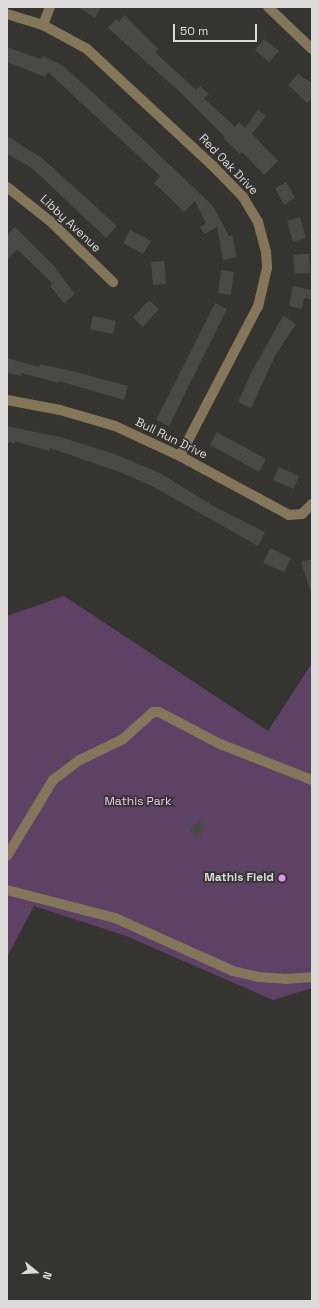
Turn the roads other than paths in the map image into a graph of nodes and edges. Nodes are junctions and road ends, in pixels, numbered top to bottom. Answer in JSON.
{"nodes":[{"id":1,"x":50,"y":7,"type":"edge"},
{"id":2,"x":268,"y":7,"type":"edge"},
{"id":3,"x":7,"y":14,"type":"edge"},
{"id":4,"x":43,"y":25,"type":"junction"},
{"id":5,"x":312,"y":49,"type":"edge"},
{"id":6,"x":7,"y":187,"type":"edge"},
{"id":7,"x":113,"y":282,"type":"dead end"},
{"id":8,"x":7,"y":400,"type":"edge"},
{"id":9,"x":180,"y":456,"type":"junction"},
{"id":10,"x":312,"y":504,"type":"edge"},
{"id":11,"x":312,"y":780,"type":"edge"},
{"id":12,"x":7,"y":856,"type":"edge"},
{"id":13,"x":7,"y":890,"type":"edge"},
{"id":14,"x":312,"y":977,"type":"edge"}],
"edges":[{"from":1,"to":4,"type":"street"},
{"from":2,"to":5,"type":"street"},
{"from":3,"to":4,"type":"street","name":"Red Oak Drive"},
{"from":4,"to":9,"type":"street","name":"Red Oak Drive"},
{"from":6,"to":7,"type":"street","name":"Libby Avenue"},
{"from":8,"to":9,"type":"street","name":"Bull Run Drive"},
{"from":9,"to":10,"type":"street","name":"Bull Run Drive"},
{"from":11,"to":12,"type":"street"},
{"from":13,"to":14,"type":"street"}]}
